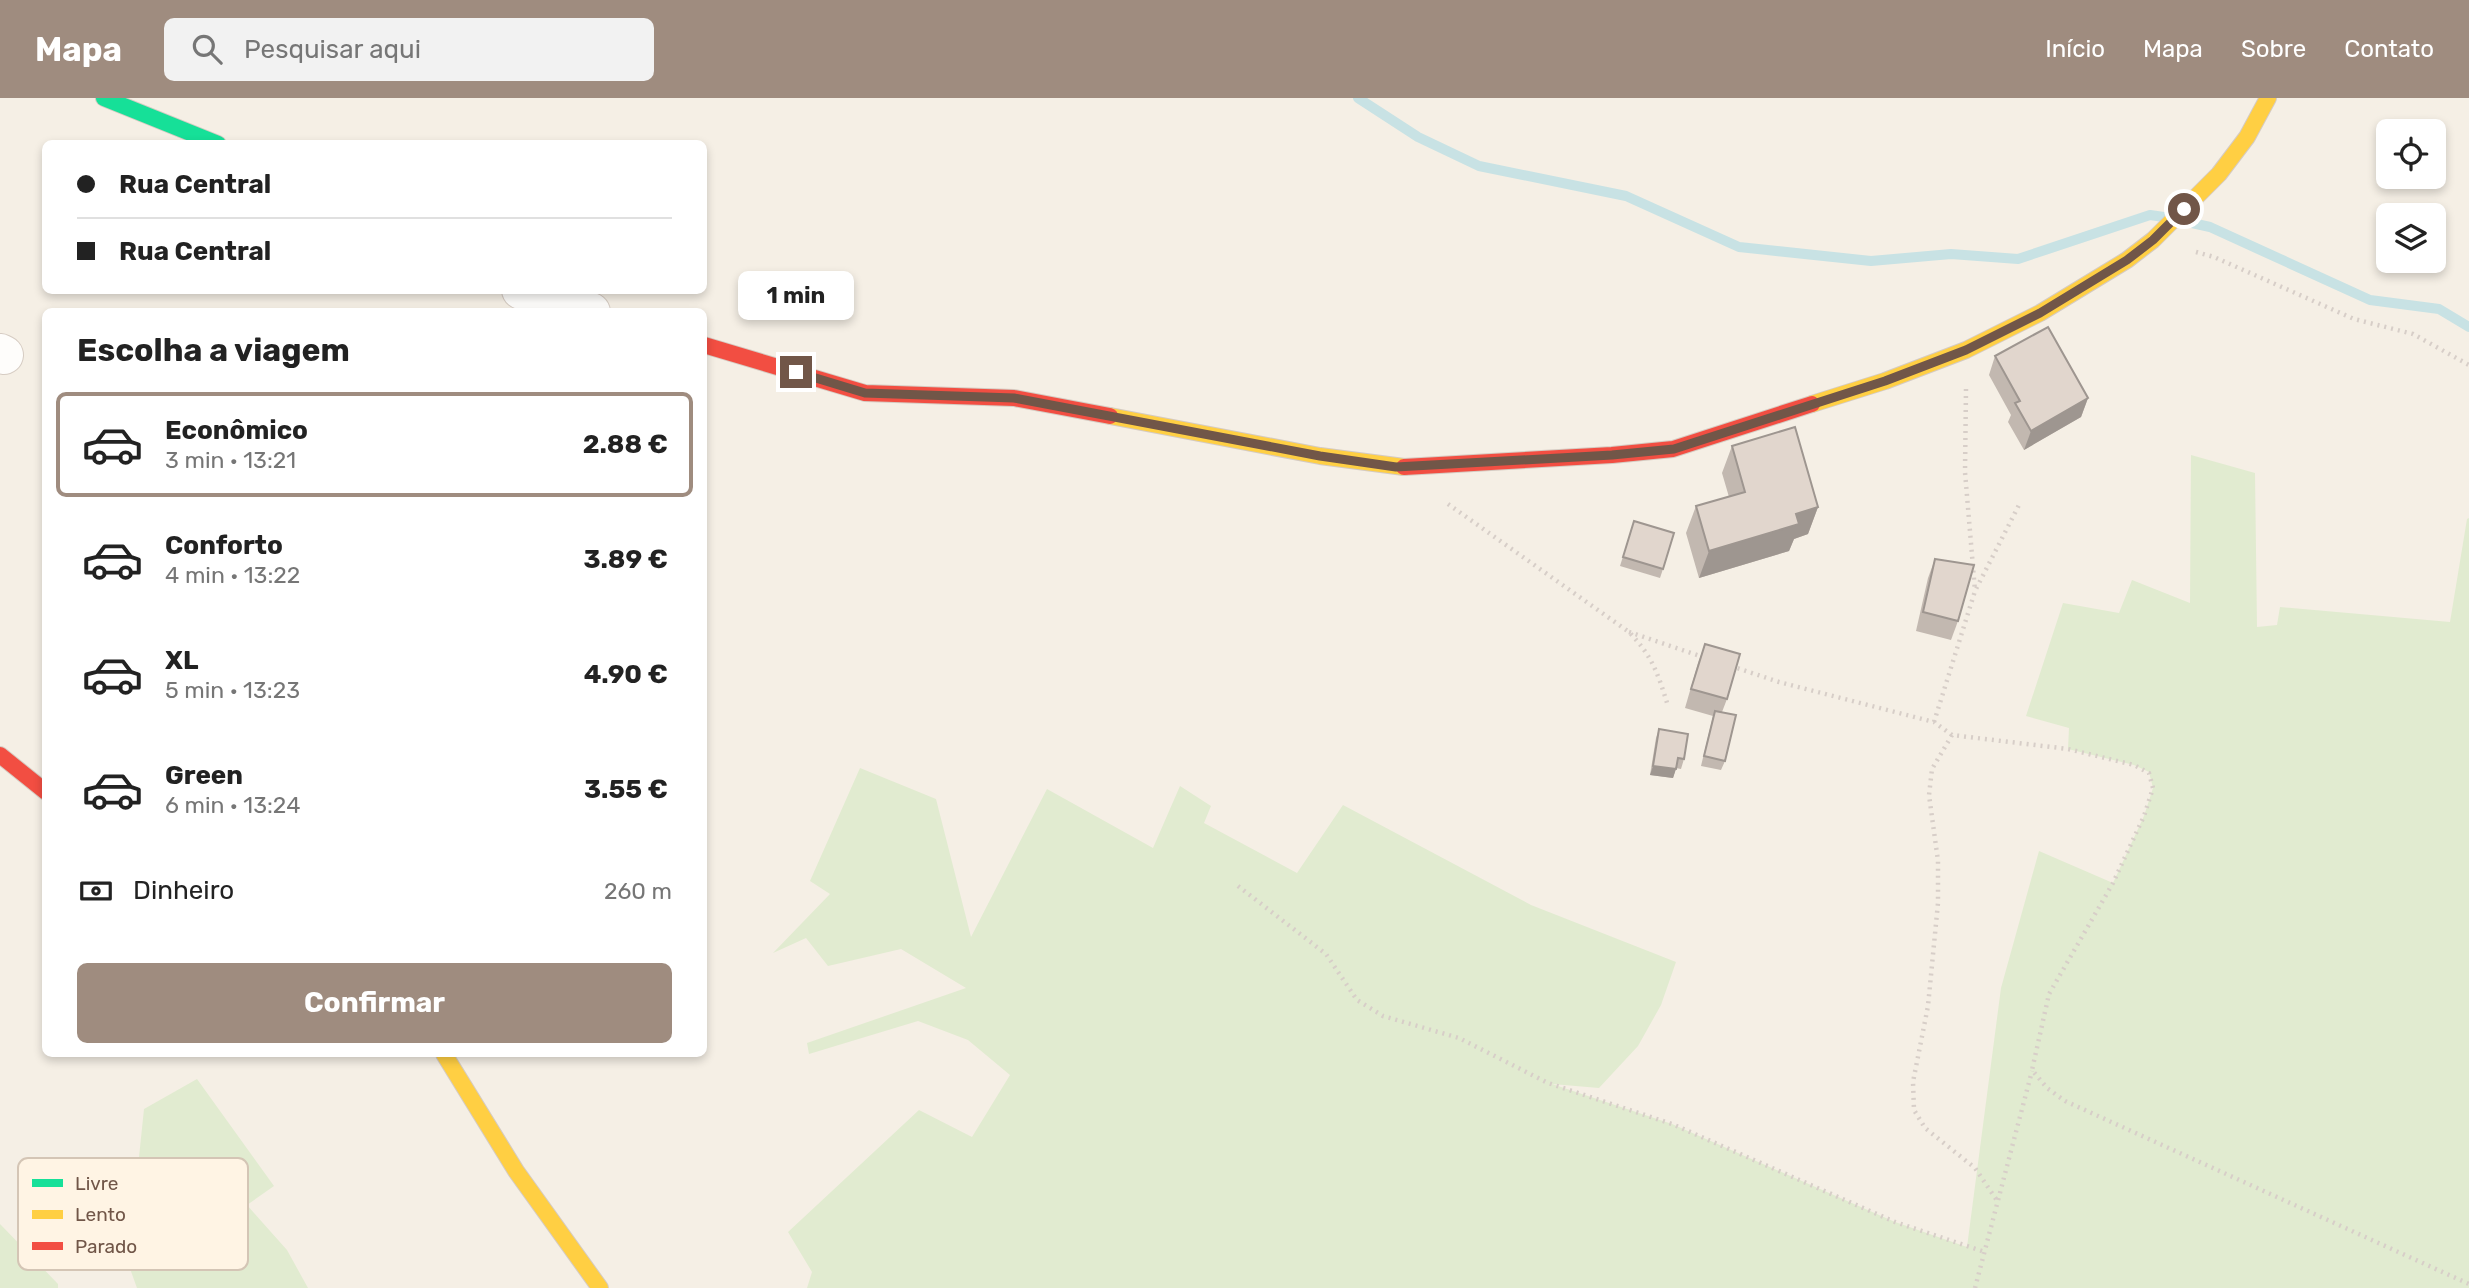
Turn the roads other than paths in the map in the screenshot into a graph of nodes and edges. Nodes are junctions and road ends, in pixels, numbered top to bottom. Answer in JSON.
{"nodes":[{"id":1,"x":104,"y":98,"type":"edge"},
{"id":2,"x":2268,"y":98,"type":"edge"},
{"id":3,"x":208,"y":140,"type":"edge"},
{"id":4,"x":534,"y":294,"type":"edge"},
{"id":5,"x":578,"y":308,"type":"edge"},
{"id":6,"x":707,"y":346,"type":"edge"},
{"id":7,"x":0,"y":755,"type":"edge"},
{"id":8,"x":42,"y":789,"type":"edge"},
{"id":9,"x":446,"y":1057,"type":"edge"},
{"id":10,"x":600,"y":1288,"type":"edge"}],
"edges":[{"from":1,"to":3,"type":"street"},
{"from":2,"to":6,"type":"street"},
{"from":4,"to":5,"type":"street"},
{"from":7,"to":8,"type":"street"},
{"from":9,"to":10,"type":"street"}]}
